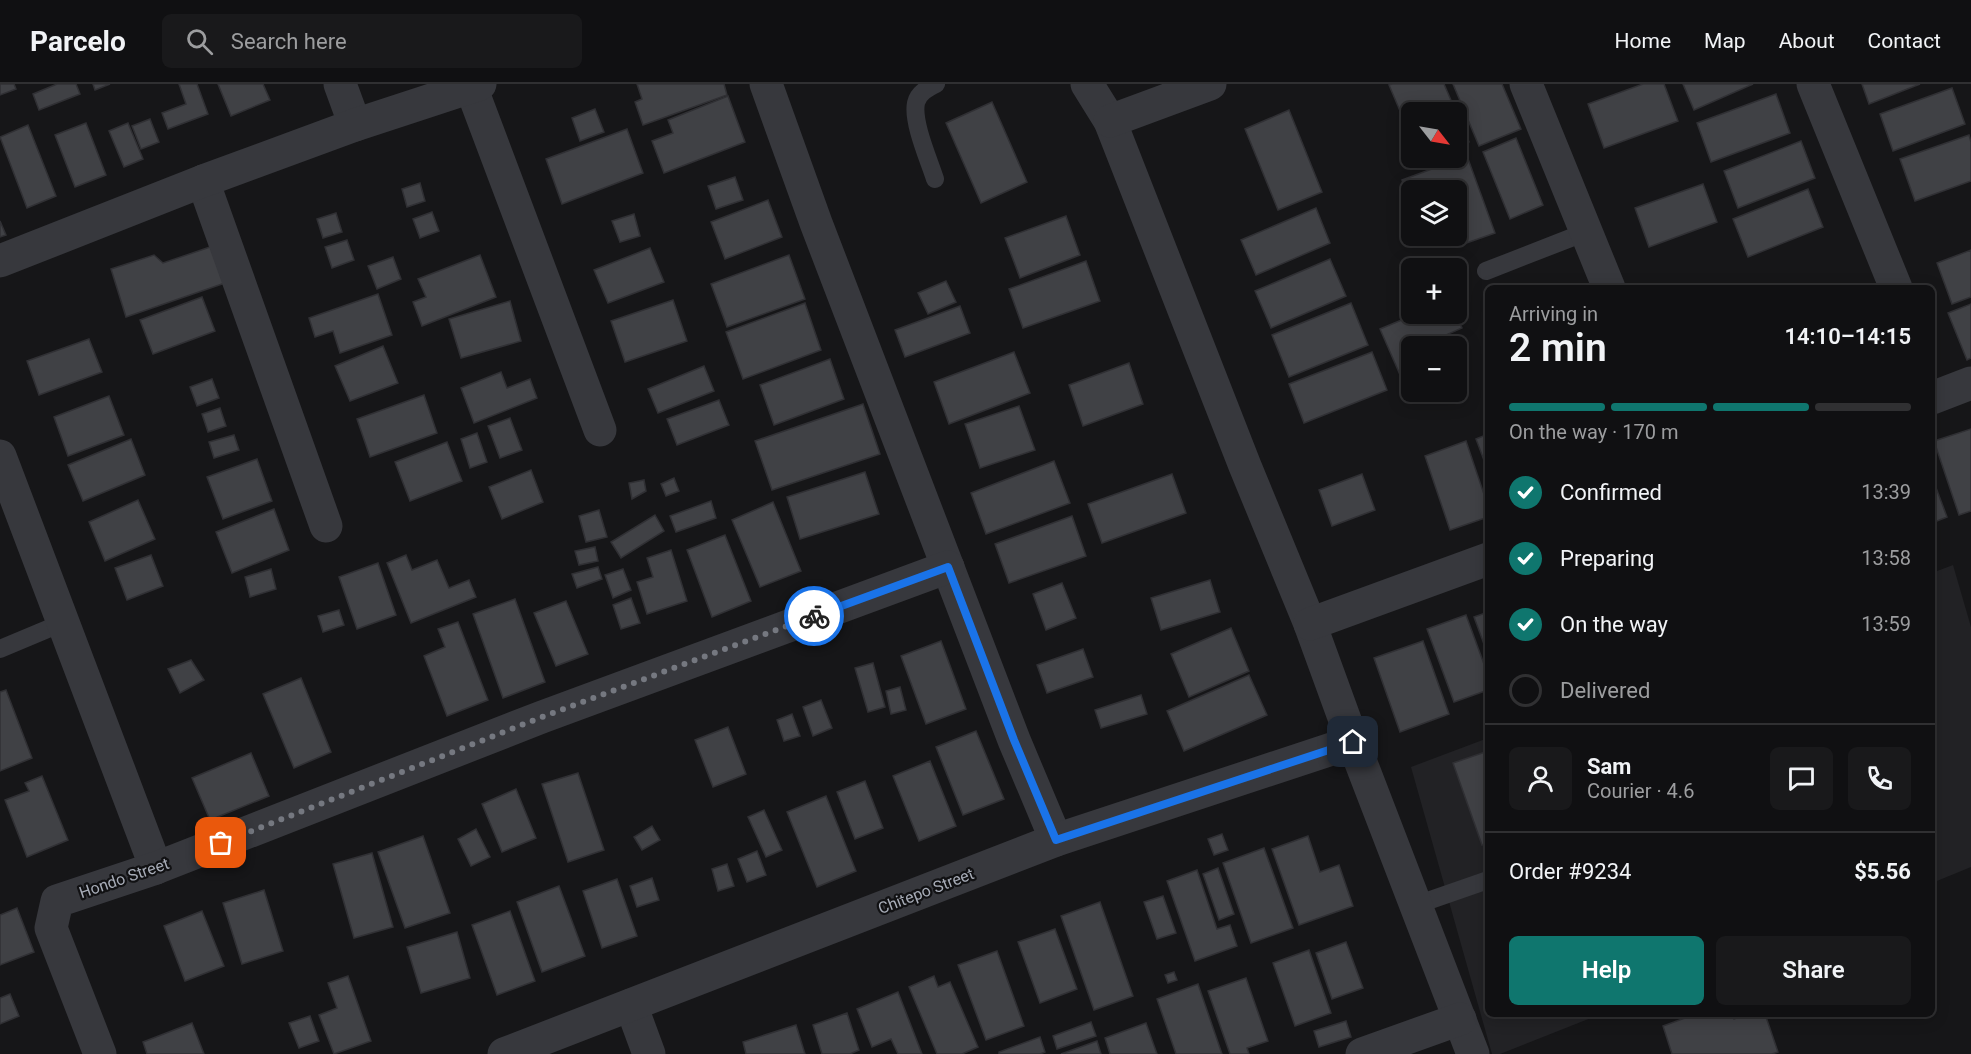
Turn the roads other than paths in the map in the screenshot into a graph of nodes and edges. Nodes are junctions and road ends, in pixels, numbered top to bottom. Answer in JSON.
{"nodes":[{"id":1,"x":340,"y":84,"type":"edge"},
{"id":2,"x":766,"y":84,"type":"edge"},
{"id":3,"x":936,"y":84,"type":"edge"},
{"id":4,"x":1087,"y":84,"type":"edge"},
{"id":5,"x":1210,"y":84,"type":"edge"},
{"id":6,"x":1526,"y":84,"type":"edge"},
{"id":7,"x":1813,"y":84,"type":"edge"},
{"id":8,"x":475,"y":86,"type":"edge"},
{"id":9,"x":1110,"y":121,"type":"junction"},
{"id":10,"x":355,"y":125,"type":"junction"},
{"id":11,"x":935,"y":178,"type":"dead end"},
{"id":12,"x":203,"y":181,"type":"junction"},
{"id":13,"x":1586,"y":232,"type":"junction"},
{"id":14,"x":0,"y":261,"type":"edge"},
{"id":15,"x":1486,"y":271,"type":"dead end"},
{"id":16,"x":1608,"y":285,"type":"edge"},
{"id":17,"x":1895,"y":285,"type":"edge"},
{"id":18,"x":1971,"y":382,"type":"edge"},
{"id":19,"x":1935,"y":390,"type":"edge"},
{"id":20,"x":600,"y":430,"type":"dead end"},
{"id":21,"x":0,"y":456,"type":"edge"},
{"id":22,"x":326,"y":526,"type":"dead end"},
{"id":23,"x":1485,"y":560,"type":"edge"},
{"id":24,"x":948,"y":567,"type":"junction"},
{"id":25,"x":62,"y":623,"type":"junction"},
{"id":26,"x":1310,"y":624,"type":"junction"},
{"id":27,"x":0,"y":649,"type":"edge"},
{"id":28,"x":1353,"y":742,"type":"junction"},
{"id":29,"x":1056,"y":840,"type":"junction"},
{"id":30,"x":156,"y":868,"type":"junction"},
{"id":31,"x":1485,"y":881,"type":"edge"},
{"id":32,"x":1416,"y":905,"type":"junction"},
{"id":33,"x":630,"y":1005,"type":"junction"},
{"id":34,"x":1460,"y":1018,"type":"junction"},
{"id":35,"x":99,"y":1054,"type":"edge"},
{"id":36,"x":504,"y":1054,"type":"edge"},
{"id":37,"x":649,"y":1054,"type":"edge"},
{"id":38,"x":1362,"y":1054,"type":"edge"},
{"id":39,"x":1473,"y":1054,"type":"edge"}],
"edges":[{"from":1,"to":10,"type":"street"},
{"from":2,"to":24,"type":"street"},
{"from":3,"to":11,"type":"lane"},
{"from":4,"to":9,"type":"street"},
{"from":5,"to":9,"type":"street"},
{"from":6,"to":13,"type":"street"},
{"from":7,"to":17,"type":"street"},
{"from":8,"to":10,"type":"street"},
{"from":8,"to":20,"type":"street"},
{"from":9,"to":26,"type":"street"},
{"from":10,"to":12,"type":"street"},
{"from":12,"to":14,"type":"street"},
{"from":12,"to":22,"type":"street"},
{"from":13,"to":15,"type":"lane"},
{"from":13,"to":16,"type":"street"},
{"from":18,"to":19,"type":"street"},
{"from":21,"to":25,"type":"street"},
{"from":23,"to":26,"type":"street"},
{"from":24,"to":29,"type":"street"},
{"from":24,"to":30,"type":"street","name":"Hondo Street"},
{"from":25,"to":27,"type":"lane"},
{"from":25,"to":30,"type":"street"},
{"from":26,"to":28,"type":"street"},
{"from":28,"to":29,"type":"street","name":"Chitepo Street"},
{"from":28,"to":32,"type":"street"},
{"from":29,"to":33,"type":"street","name":"Chitepo Street"},
{"from":30,"to":35,"type":"street","name":"Hondo Street"},
{"from":31,"to":32,"type":"lane"},
{"from":32,"to":34,"type":"street"},
{"from":33,"to":36,"type":"street","name":"Chitepo Street"},
{"from":33,"to":37,"type":"street"},
{"from":34,"to":38,"type":"street"},
{"from":34,"to":39,"type":"street"}]}
